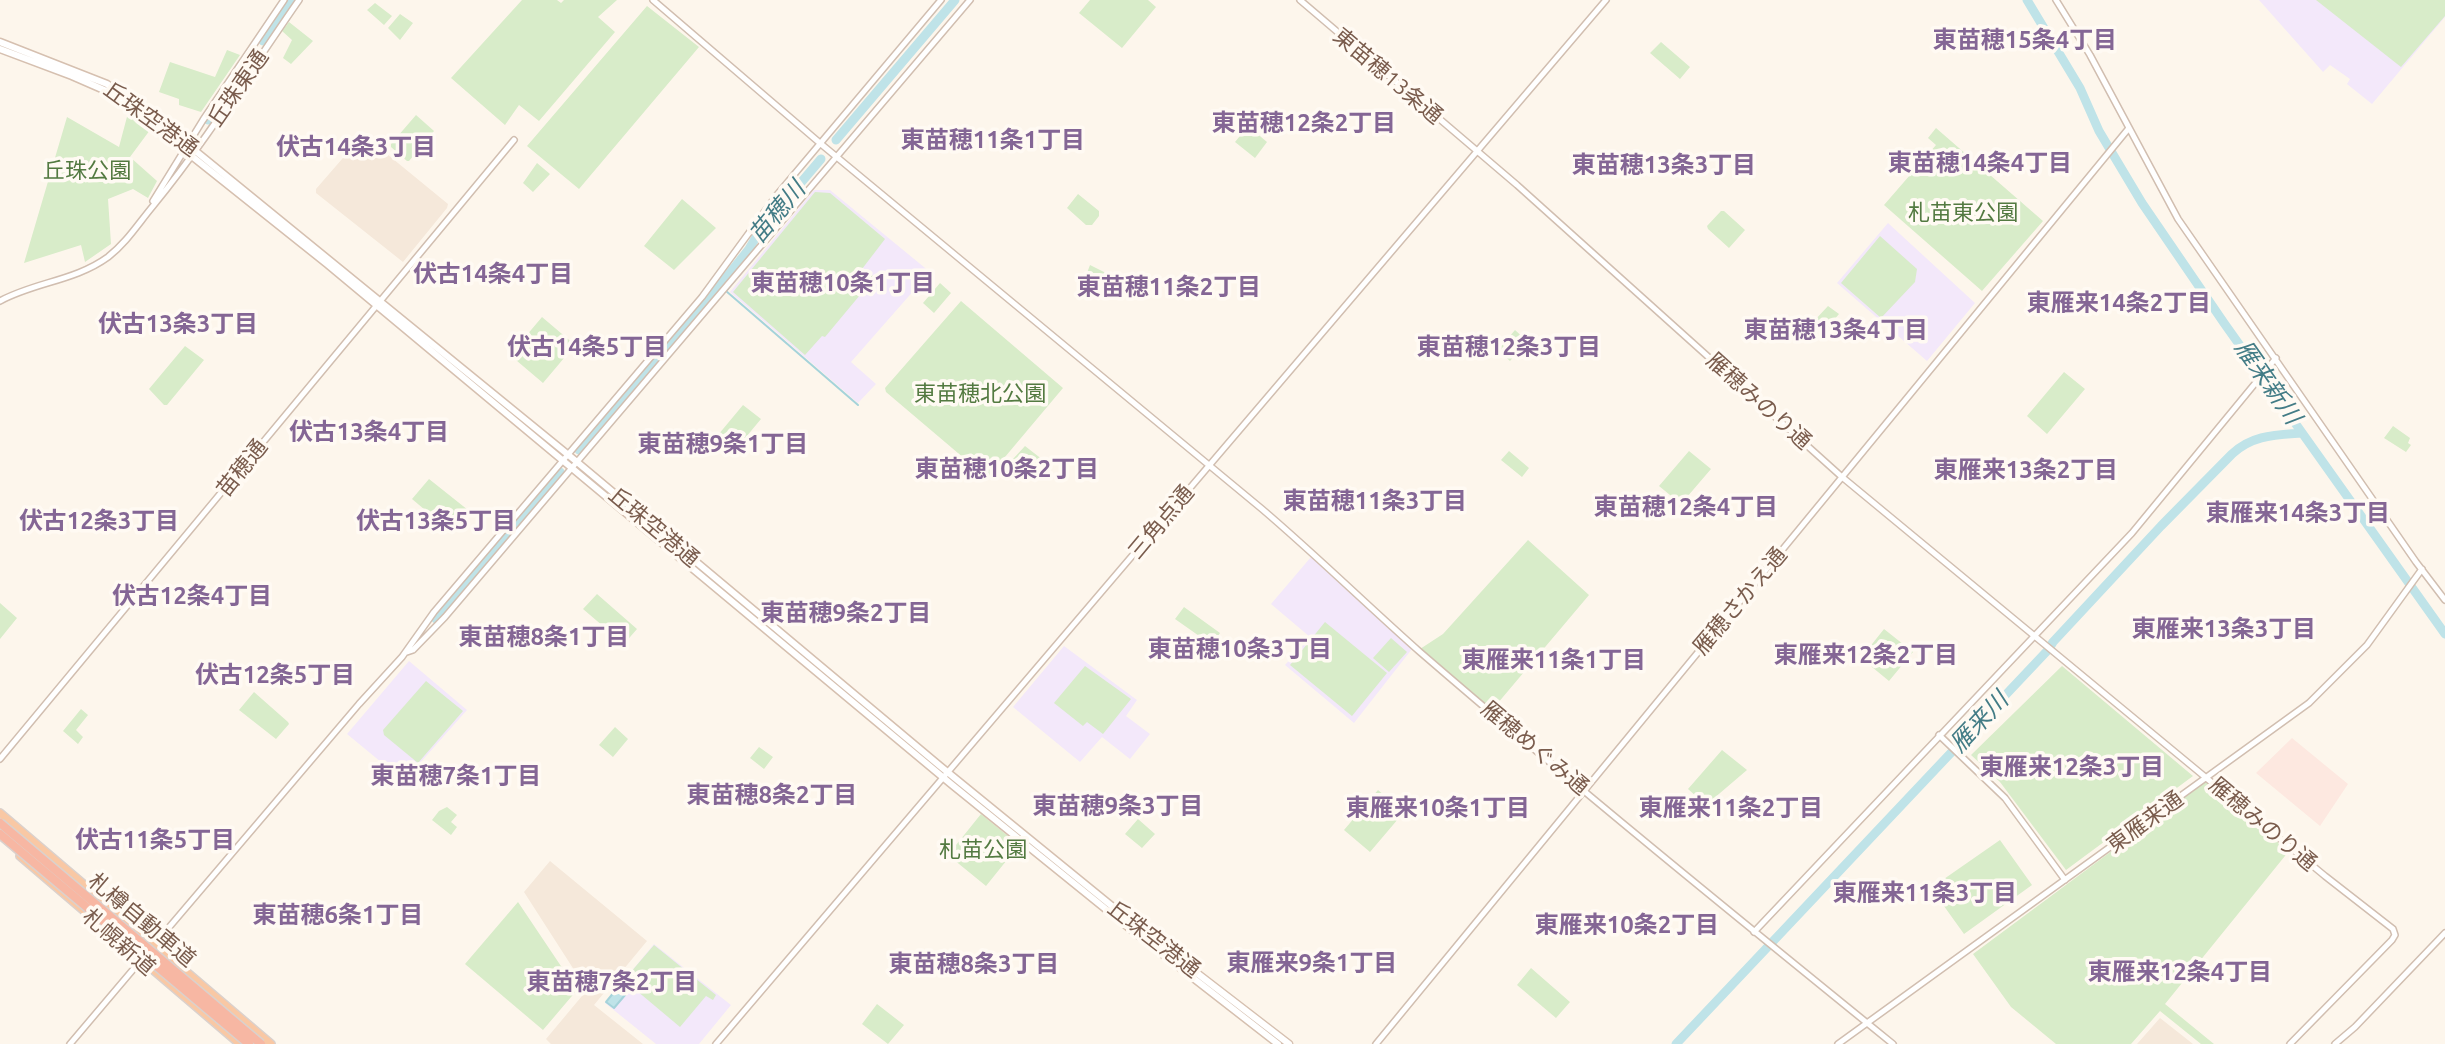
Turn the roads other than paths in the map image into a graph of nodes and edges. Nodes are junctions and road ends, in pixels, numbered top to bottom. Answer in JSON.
{"nodes":[{"id":1,"x":284,"y":0,"type":"edge"},
{"id":2,"x":299,"y":0,"type":"edge"},
{"id":3,"x":653,"y":0,"type":"edge"},
{"id":4,"x":941,"y":0,"type":"edge"},
{"id":5,"x":970,"y":0,"type":"edge"},
{"id":6,"x":1300,"y":0,"type":"edge"},
{"id":7,"x":1606,"y":0,"type":"edge"},
{"id":8,"x":2056,"y":0,"type":"edge"},
{"id":9,"x":0,"y":42,"type":"edge"},
{"id":10,"x":0,"y":49,"type":"edge"},
{"id":11,"x":2129,"y":128,"type":"junction"},
{"id":12,"x":514,"y":140,"type":"dead end"},
{"id":13,"x":821,"y":144,"type":"junction"},
{"id":14,"x":190,"y":151,"type":"junction"},
{"id":15,"x":1477,"y":151,"type":"junction"},
{"id":16,"x":836,"y":156,"type":"junction"},
{"id":17,"x":0,"y":301,"type":"edge"},
{"id":18,"x":378,"y":303,"type":"junction"},
{"id":19,"x":2276,"y":358,"type":"junction"},
{"id":20,"x":565,"y":458,"type":"junction"},
{"id":21,"x":574,"y":465,"type":"junction"},
{"id":22,"x":1209,"y":465,"type":"junction"},
{"id":23,"x":1842,"y":477,"type":"junction"},
{"id":24,"x":2420,"y":572,"type":"junction"},
{"id":25,"x":2445,"y":600,"type":"edge"},
{"id":26,"x":2035,"y":635,"type":"junction"},
{"id":27,"x":406,"y":652,"type":"junction"},
{"id":28,"x":1939,"y":735,"type":"junction"},
{"id":29,"x":0,"y":759,"type":"edge"},
{"id":30,"x":945,"y":775,"type":"junction"},
{"id":31,"x":2208,"y":778,"type":"junction"},
{"id":32,"x":1583,"y":789,"type":"junction"},
{"id":33,"x":0,"y":813,"type":"edge"},
{"id":34,"x":0,"y":823,"type":"edge"},
{"id":35,"x":0,"y":836,"type":"edge"},
{"id":36,"x":2065,"y":880,"type":"junction"},
{"id":37,"x":1754,"y":932,"type":"junction"},
{"id":38,"x":2445,"y":933,"type":"edge"},
{"id":39,"x":155,"y":944,"type":"junction"},
{"id":40,"x":140,"y":961,"type":"junction"},
{"id":41,"x":1867,"y":1023,"type":"junction"},
{"id":42,"x":70,"y":1044,"type":"edge"},
{"id":43,"x":240,"y":1044,"type":"edge"},
{"id":44,"x":249,"y":1044,"type":"edge"},
{"id":45,"x":261,"y":1044,"type":"edge"},
{"id":46,"x":271,"y":1044,"type":"edge"},
{"id":47,"x":716,"y":1044,"type":"edge"},
{"id":48,"x":1278,"y":1044,"type":"edge"},
{"id":49,"x":1289,"y":1044,"type":"edge"},
{"id":50,"x":1376,"y":1044,"type":"edge"},
{"id":51,"x":1838,"y":1044,"type":"edge"},
{"id":52,"x":1893,"y":1044,"type":"edge"},
{"id":53,"x":2290,"y":1044,"type":"edge"},
{"id":54,"x":2335,"y":1044,"type":"edge"}],
"edges":[{"from":1,"to":14,"type":"street","name":"丘珠東通"},
{"from":2,"to":14,"type":"street","name":"丘珠東通"},
{"from":3,"to":13,"type":"street","name":"雁穂めぐみ通"},
{"from":4,"to":13,"type":"street"},
{"from":5,"to":16,"type":"street"},
{"from":6,"to":15,"type":"street","name":"東苗穂13条通"},
{"from":7,"to":15,"type":"street","name":"三角点通"},
{"from":8,"to":11,"type":"street"},
{"from":9,"to":14,"type":"main road","name":"丘珠空港通"},
{"from":10,"to":14,"type":"main road","name":"丘珠空港通"},
{"from":11,"to":19,"type":"street"},
{"from":11,"to":23,"type":"street","name":"雁穂さかえ通"},
{"from":12,"to":18,"type":"street","name":"苗穂通"},
{"from":13,"to":16,"type":"street","name":"雁穂めぐみ通"},
{"from":13,"to":20,"type":"street"},
{"from":14,"to":17,"type":"street","name":"丘珠東通"},
{"from":14,"to":18,"type":"main road","name":"丘珠空港通"},
{"from":15,"to":22,"type":"street","name":"三角点通"},
{"from":15,"to":23,"type":"street","name":"雁穂みのり通"},
{"from":16,"to":21,"type":"street"},
{"from":16,"to":22,"type":"street","name":"雁穂めぐみ通"},
{"from":18,"to":20,"type":"main road","name":"丘珠空港通"},
{"from":18,"to":29,"type":"street","name":"苗穂通"},
{"from":19,"to":24,"type":"street"},
{"from":19,"to":26,"type":"street"},
{"from":20,"to":21,"type":"main road","name":"丘珠空港通"},
{"from":20,"to":27,"type":"street"},
{"from":21,"to":27,"type":"street"},
{"from":21,"to":30,"type":"main road","name":"丘珠空港通"},
{"from":22,"to":30,"type":"street","name":"三角点通"},
{"from":22,"to":32,"type":"street","name":"雁穂めぐみ通"},
{"from":23,"to":26,"type":"street","name":"雁穂みのり通"},
{"from":23,"to":32,"type":"street","name":"雁穂さかえ通"},
{"from":24,"to":25,"type":"street"},
{"from":24,"to":31,"type":"street","name":"東雁来通"},
{"from":26,"to":28,"type":"street"},
{"from":26,"to":31,"type":"street","name":"雁穂みのり通"},
{"from":27,"to":39,"type":"street"},
{"from":28,"to":36,"type":"street"},
{"from":28,"to":37,"type":"street"},
{"from":30,"to":47,"type":"street","name":"三角点通"},
{"from":30,"to":48,"type":"main road","name":"丘珠空港通"},
{"from":30,"to":49,"type":"main road","name":"丘珠空港通"},
{"from":31,"to":36,"type":"street","name":"東雁来通"},
{"from":31,"to":53,"type":"street","name":"雁穂みのり通"},
{"from":32,"to":37,"type":"street","name":"雁穂めぐみ通"},
{"from":32,"to":50,"type":"street","name":"雁穂さかえ通"},
{"from":33,"to":39,"type":"highway","name":"札幌新道"},
{"from":34,"to":45,"type":"highway","name":"札樽自動車道","bridge":true},
{"from":35,"to":40,"type":"highway","name":"札幌新道"},
{"from":35,"to":44,"type":"highway","name":"札樽自動車道","bridge":true},
{"from":36,"to":41,"type":"street","name":"東雁来通"},
{"from":37,"to":41,"type":"street","name":"雁穂めぐみ通"},
{"from":38,"to":54,"type":"street"},
{"from":39,"to":40,"type":"street"},
{"from":39,"to":46,"type":"highway","name":"札幌新道"},
{"from":40,"to":42,"type":"street"},
{"from":40,"to":43,"type":"highway","name":"札幌新道"},
{"from":41,"to":51,"type":"street","name":"東雁来通"},
{"from":41,"to":52,"type":"street","name":"雁穂めぐみ通"}]}
